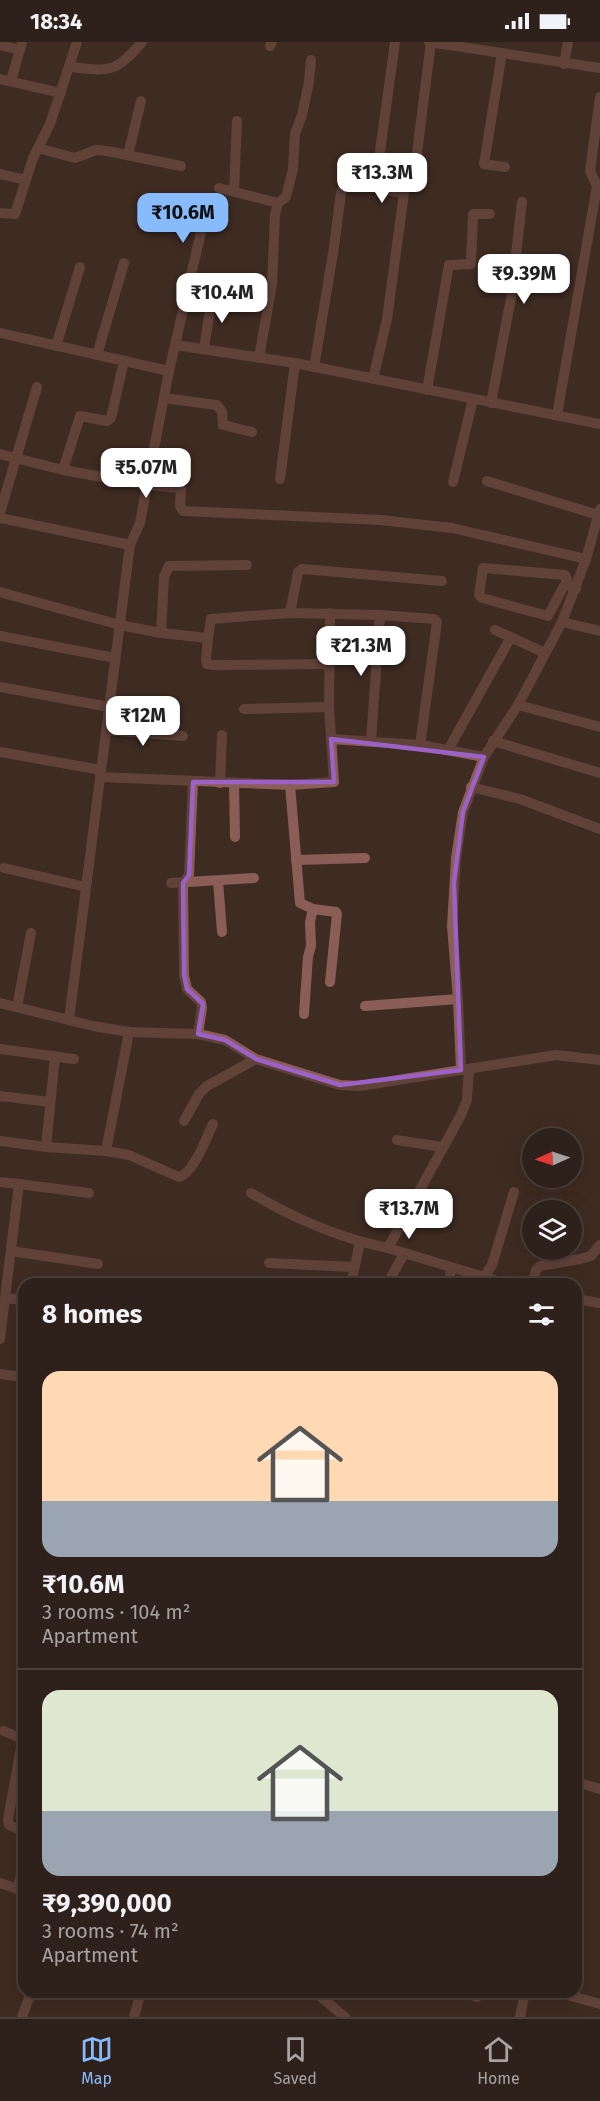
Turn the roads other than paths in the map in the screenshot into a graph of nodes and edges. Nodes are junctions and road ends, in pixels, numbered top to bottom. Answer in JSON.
{"nodes":[{"id":1,"x":77,"y":42,"type":"edge"},
{"id":2,"x":142,"y":42,"type":"edge"},
{"id":3,"x":395,"y":42,"type":"edge"},
{"id":4,"x":430,"y":42,"type":"edge"},
{"id":5,"x":568,"y":42,"type":"edge"},
{"id":6,"x":0,"y":45,"type":"edge"},
{"id":7,"x":21,"y":46,"type":"edge"},
{"id":8,"x":502,"y":53,"type":"junction"},
{"id":9,"x":311,"y":60,"type":"dead end"},
{"id":10,"x":564,"y":64,"type":"junction"},
{"id":11,"x":70,"y":67,"type":"junction"},
{"id":12,"x":600,"y":68,"type":"edge"},
{"id":13,"x":5,"y":80,"type":"edge"},
{"id":14,"x":61,"y":93,"type":"junction"},
{"id":15,"x":600,"y":97,"type":"edge"},
{"id":16,"x":141,"y":102,"type":"dead end"},
{"id":17,"x":237,"y":121,"type":"dead end"},
{"id":18,"x":38,"y":148,"type":"junction"},
{"id":19,"x":417,"y":153,"type":"dead end"},
{"id":20,"x":128,"y":155,"type":"junction"},
{"id":21,"x":181,"y":166,"type":"dead end"},
{"id":22,"x":505,"y":167,"type":"dead end"},
{"id":23,"x":0,"y":174,"type":"edge"},
{"id":24,"x":26,"y":180,"type":"junction"},
{"id":25,"x":219,"y":188,"type":"dead end"},
{"id":26,"x":375,"y":188,"type":"junction"},
{"id":27,"x":234,"y":191,"type":"junction"},
{"id":28,"x":522,"y":202,"type":"dead end"},
{"id":29,"x":278,"y":203,"type":"junction"},
{"id":30,"x":203,"y":208,"type":"dead end"},
{"id":31,"x":0,"y":213,"type":"edge"},
{"id":32,"x":490,"y":214,"type":"dead end"},
{"id":33,"x":124,"y":263,"type":"dead end"},
{"id":34,"x":80,"y":267,"type":"dead end"},
{"id":35,"x":212,"y":295,"type":"dead end"},
{"id":36,"x":0,"y":333,"type":"edge"},
{"id":37,"x":175,"y":345,"type":"junction"},
{"id":38,"x":56,"y":346,"type":"junction"},
{"id":39,"x":204,"y":349,"type":"junction"},
{"id":40,"x":98,"y":355,"type":"junction"},
{"id":41,"x":259,"y":358,"type":"junction"},
{"id":42,"x":124,"y":361,"type":"junction"},
{"id":43,"x":295,"y":363,"type":"junction"},
{"id":44,"x":314,"y":368,"type":"junction"},
{"id":45,"x":169,"y":370,"type":"junction"},
{"id":46,"x":373,"y":379,"type":"junction"},
{"id":47,"x":37,"y":387,"type":"dead end"},
{"id":48,"x":427,"y":390,"type":"junction"},
{"id":49,"x":164,"y":398,"type":"junction"},
{"id":50,"x":473,"y":399,"type":"junction"},
{"id":51,"x":490,"y":403,"type":"junction"},
{"id":52,"x":557,"y":415,"type":"junction"},
{"id":53,"x":600,"y":424,"type":"edge"},
{"id":54,"x":252,"y":432,"type":"dead end"},
{"id":55,"x":0,"y":454,"type":"edge"},
{"id":56,"x":16,"y":458,"type":"junction"},
{"id":57,"x":63,"y":470,"type":"junction"},
{"id":58,"x":280,"y":479,"type":"dead end"},
{"id":59,"x":487,"y":481,"type":"dead end"},
{"id":60,"x":453,"y":482,"type":"dead end"},
{"id":61,"x":147,"y":485,"type":"junction"},
{"id":62,"x":599,"y":512,"type":"edge"},
{"id":63,"x":0,"y":513,"type":"edge"},
{"id":64,"x":0,"y":518,"type":"edge"},
{"id":65,"x":130,"y":544,"type":"junction"},
{"id":66,"x":586,"y":559,"type":"junction"},
{"id":67,"x":247,"y":565,"type":"dead end"},
{"id":68,"x":442,"y":581,"type":"dead end"},
{"id":69,"x":570,"y":587,"type":"junction"},
{"id":70,"x":0,"y":592,"type":"edge"},
{"id":71,"x":290,"y":613,"type":"junction"},
{"id":72,"x":330,"y":613,"type":"junction"},
{"id":73,"x":380,"y":615,"type":"junction"},
{"id":74,"x":562,"y":622,"type":"junction"},
{"id":75,"x":120,"y":625,"type":"junction"},
{"id":76,"x":495,"y":630,"type":"dead end"},
{"id":77,"x":600,"y":631,"type":"edge"},
{"id":78,"x":161,"y":633,"type":"junction"},
{"id":79,"x":0,"y":636,"type":"edge"},
{"id":80,"x":208,"y":638,"type":"junction"},
{"id":81,"x":511,"y":638,"type":"junction"},
{"id":82,"x":545,"y":653,"type":"junction"},
{"id":83,"x":115,"y":658,"type":"junction"},
{"id":84,"x":328,"y":664,"type":"junction"},
{"id":85,"x":0,"y":687,"type":"edge"},
{"id":86,"x":518,"y":705,"type":"junction"},
{"id":87,"x":109,"y":707,"type":"junction"},
{"id":88,"x":329,"y":707,"type":"junction"},
{"id":89,"x":244,"y":708,"type":"dead end"},
{"id":90,"x":600,"y":728,"type":"edge"},
{"id":91,"x":106,"y":730,"type":"junction"},
{"id":92,"x":222,"y":735,"type":"dead end"},
{"id":93,"x":183,"y":736,"type":"dead end"},
{"id":94,"x":331,"y":739,"type":"junction"},
{"id":95,"x":371,"y":741,"type":"junction"},
{"id":96,"x":493,"y":741,"type":"junction"},
{"id":97,"x":420,"y":746,"type":"junction"},
{"id":98,"x":448,"y":750,"type":"junction"},
{"id":99,"x":0,"y":752,"type":"edge"},
{"id":100,"x":484,"y":757,"type":"junction"},
{"id":101,"x":101,"y":773,"type":"junction"},
{"id":102,"x":600,"y":773,"type":"edge"},
{"id":103,"x":193,"y":782,"type":"junction"},
{"id":104,"x":220,"y":783,"type":"junction"},
{"id":105,"x":234,"y":783,"type":"junction"},
{"id":106,"x":290,"y":785,"type":"junction"},
{"id":107,"x":471,"y":787,"type":"junction"},
{"id":108,"x":600,"y":829,"type":"edge"},
{"id":109,"x":235,"y":837,"type":"dead end"},
{"id":110,"x":365,"y":858,"type":"dead end"},
{"id":111,"x":296,"y":860,"type":"junction"},
{"id":112,"x":4,"y":868,"type":"dead end"},
{"id":113,"x":254,"y":878,"type":"dead end"},
{"id":114,"x":218,"y":880,"type":"junction"},
{"id":115,"x":183,"y":883,"type":"junction"},
{"id":116,"x":171,"y":884,"type":"dead end"},
{"id":117,"x":86,"y":887,"type":"junction"},
{"id":118,"x":313,"y":909,"type":"junction"},
{"id":119,"x":222,"y":932,"type":"dead end"},
{"id":120,"x":31,"y":933,"type":"dead end"},
{"id":121,"x":330,"y":982,"type":"dead end"},
{"id":122,"x":458,"y":999,"type":"junction"},
{"id":123,"x":0,"y":1003,"type":"edge"},
{"id":124,"x":365,"y":1006,"type":"dead end"},
{"id":125,"x":17,"y":1007,"type":"junction"},
{"id":126,"x":304,"y":1014,"type":"dead end"},
{"id":127,"x":69,"y":1020,"type":"junction"},
{"id":128,"x":129,"y":1032,"type":"junction"},
{"id":129,"x":198,"y":1034,"type":"junction"},
{"id":130,"x":0,"y":1049,"type":"edge"},
{"id":131,"x":55,"y":1057,"type":"junction"},
{"id":132,"x":74,"y":1059,"type":"dead end"},
{"id":133,"x":256,"y":1059,"type":"junction"},
{"id":134,"x":600,"y":1060,"type":"edge"},
{"id":135,"x":465,"y":1069,"type":"junction"},
{"id":136,"x":0,"y":1096,"type":"edge"},
{"id":137,"x":50,"y":1102,"type":"junction"},
{"id":138,"x":184,"y":1121,"type":"dead end"},
{"id":139,"x":213,"y":1124,"type":"dead end"},
{"id":140,"x":397,"y":1140,"type":"dead end"},
{"id":141,"x":0,"y":1141,"type":"edge"},
{"id":142,"x":46,"y":1147,"type":"junction"},
{"id":143,"x":442,"y":1147,"type":"junction"},
{"id":144,"x":106,"y":1151,"type":"junction"},
{"id":145,"x":0,"y":1182,"type":"edge"},
{"id":146,"x":19,"y":1184,"type":"junction"},
{"id":147,"x":514,"y":1192,"type":"dead end"},
{"id":148,"x":252,"y":1193,"type":"dead end"},
{"id":149,"x":89,"y":1194,"type":"dead end"},
{"id":150,"x":360,"y":1242,"type":"junction"},
{"id":151,"x":600,"y":1245,"type":"edge"},
{"id":152,"x":388,"y":1248,"type":"junction"},
{"id":153,"x":11,"y":1251,"type":"junction"},
{"id":154,"x":404,"y":1254,"type":"junction"},
{"id":155,"x":269,"y":1263,"type":"dead end"},
{"id":156,"x":98,"y":1264,"type":"dead end"},
{"id":157,"x":354,"y":1267,"type":"junction"},
{"id":158,"x":451,"y":1268,"type":"junction"},
{"id":159,"x":484,"y":1277,"type":"junction"},
{"id":160,"x":352,"y":1278,"type":"edge"},
{"id":161,"x":391,"y":1278,"type":"edge"},
{"id":162,"x":450,"y":1278,"type":"edge"},
{"id":163,"x":487,"y":1278,"type":"edge"},
{"id":164,"x":534,"y":1278,"type":"edge"},
{"id":165,"x":3,"y":1295,"type":"edge"},
{"id":166,"x":18,"y":1298,"type":"edge"},
{"id":167,"x":582,"y":1300,"type":"edge"},
{"id":168,"x":600,"y":1303,"type":"edge"},
{"id":169,"x":0,"y":1339,"type":"edge"},
{"id":170,"x":0,"y":1374,"type":"edge"},
{"id":171,"x":18,"y":1376,"type":"edge"},
{"id":172,"x":4,"y":1731,"type":"dead end"},
{"id":173,"x":18,"y":1737,"type":"edge"},
{"id":174,"x":18,"y":1765,"type":"edge"},
{"id":175,"x":582,"y":1784,"type":"edge"},
{"id":176,"x":600,"y":1789,"type":"edge"},
{"id":177,"x":18,"y":1829,"type":"edge"},
{"id":178,"x":0,"y":1883,"type":"edge"},
{"id":179,"x":18,"y":1889,"type":"edge"},
{"id":180,"x":29,"y":1998,"type":"edge"},
{"id":181,"x":139,"y":1998,"type":"edge"},
{"id":182,"x":329,"y":1998,"type":"edge"},
{"id":183,"x":524,"y":1998,"type":"edge"},
{"id":184,"x":578,"y":1998,"type":"edge"},
{"id":185,"x":600,"y":2004,"type":"edge"},
{"id":186,"x":22,"y":2017,"type":"edge"},
{"id":187,"x":134,"y":2017,"type":"edge"},
{"id":188,"x":345,"y":2017,"type":"edge"},
{"id":189,"x":520,"y":2017,"type":"edge"}],
"edges":[{"from":1,"to":11,"type":"street"},
{"from":2,"to":11,"type":"street"},
{"from":3,"to":26,"type":"street"},
{"from":4,"to":8,"type":"street"},
{"from":4,"to":19,"type":"street"},
{"from":5,"to":10,"type":"street"},
{"from":6,"to":7,"type":"street"},
{"from":7,"to":13,"type":"street"},
{"from":8,"to":10,"type":"street"},
{"from":8,"to":22,"type":"street"},
{"from":9,"to":29,"type":"street"},
{"from":10,"to":12,"type":"street"},
{"from":11,"to":14,"type":"street"},
{"from":13,"to":14,"type":"street"},
{"from":14,"to":18,"type":"street"},
{"from":15,"to":52,"type":"street"},
{"from":16,"to":20,"type":"street"},
{"from":17,"to":27,"type":"street"},
{"from":18,"to":20,"type":"street"},
{"from":18,"to":24,"type":"street"},
{"from":20,"to":21,"type":"street"},
{"from":23,"to":24,"type":"street"},
{"from":24,"to":31,"type":"street"},
{"from":25,"to":27,"type":"street"},
{"from":26,"to":44,"type":"street"},
{"from":26,"to":46,"type":"street"},
{"from":27,"to":29,"type":"street"},
{"from":28,"to":51,"type":"street"},
{"from":29,"to":41,"type":"street"},
{"from":30,"to":37,"type":"street"},
{"from":32,"to":48,"type":"street"},
{"from":33,"to":40,"type":"street"},
{"from":34,"to":38,"type":"street"},
{"from":35,"to":39,"type":"street"},
{"from":36,"to":38,"type":"street"},
{"from":37,"to":39,"type":"street"},
{"from":37,"to":45,"type":"street"},
{"from":38,"to":40,"type":"street"},
{"from":39,"to":41,"type":"street"},
{"from":40,"to":42,"type":"street"},
{"from":41,"to":43,"type":"street"},
{"from":42,"to":45,"type":"street"},
{"from":42,"to":57,"type":"street"},
{"from":43,"to":44,"type":"street"},
{"from":43,"to":58,"type":"street"},
{"from":44,"to":46,"type":"street"},
{"from":45,"to":49,"type":"street"},
{"from":46,"to":48,"type":"street"},
{"from":47,"to":56,"type":"street"},
{"from":48,"to":50,"type":"street"},
{"from":49,"to":54,"type":"street"},
{"from":49,"to":61,"type":"street"},
{"from":50,"to":51,"type":"street"},
{"from":50,"to":60,"type":"street"},
{"from":51,"to":52,"type":"street"},
{"from":52,"to":53,"type":"street"},
{"from":55,"to":56,"type":"street"},
{"from":56,"to":57,"type":"street"},
{"from":56,"to":63,"type":"street"},
{"from":57,"to":61,"type":"street"},
{"from":59,"to":62,"type":"street"},
{"from":61,"to":65,"type":"street"},
{"from":61,"to":66,"type":"street"},
{"from":62,"to":66,"type":"street"},
{"from":64,"to":65,"type":"street"},
{"from":65,"to":75,"type":"street"},
{"from":66,"to":69,"type":"street"},
{"from":67,"to":78,"type":"street"},
{"from":68,"to":71,"type":"street"},
{"from":69,"to":69,"type":"street"},
{"from":69,"to":74,"type":"street"},
{"from":70,"to":75,"type":"street"},
{"from":71,"to":72,"type":"street"},
{"from":71,"to":80,"type":"street"},
{"from":72,"to":73,"type":"street"},
{"from":72,"to":84,"type":"street"},
{"from":73,"to":95,"type":"street"},
{"from":73,"to":97,"type":"street"},
{"from":74,"to":77,"type":"street"},
{"from":74,"to":82,"type":"street"},
{"from":75,"to":78,"type":"street"},
{"from":75,"to":83,"type":"street"},
{"from":76,"to":81,"type":"street"},
{"from":78,"to":80,"type":"street"},
{"from":79,"to":83,"type":"street"},
{"from":80,"to":84,"type":"street"},
{"from":81,"to":82,"type":"street"},
{"from":81,"to":98,"type":"street"},
{"from":82,"to":86,"type":"street"},
{"from":83,"to":87,"type":"street"},
{"from":84,"to":88,"type":"street"},
{"from":85,"to":87,"type":"street"},
{"from":86,"to":90,"type":"street"},
{"from":86,"to":96,"type":"street"},
{"from":87,"to":91,"type":"street"},
{"from":88,"to":89,"type":"street"},
{"from":88,"to":94,"type":"street"},
{"from":91,"to":93,"type":"street"},
{"from":91,"to":101,"type":"street"},
{"from":92,"to":104,"type":"street"},
{"from":94,"to":95,"type":"street"},
{"from":94,"to":106,"type":"street"},
{"from":95,"to":97,"type":"street"},
{"from":96,"to":100,"type":"street"},
{"from":96,"to":102,"type":"street"},
{"from":97,"to":98,"type":"street"},
{"from":98,"to":100,"type":"street"},
{"from":99,"to":101,"type":"street"},
{"from":100,"to":107,"type":"street"},
{"from":101,"to":103,"type":"street"},
{"from":101,"to":117,"type":"street"},
{"from":103,"to":104,"type":"street"},
{"from":103,"to":115,"type":"street"},
{"from":104,"to":105,"type":"street"},
{"from":105,"to":106,"type":"street"},
{"from":105,"to":109,"type":"street"},
{"from":106,"to":111,"type":"street"},
{"from":107,"to":108,"type":"street"},
{"from":107,"to":122,"type":"street"},
{"from":110,"to":111,"type":"street"},
{"from":111,"to":118,"type":"street"},
{"from":112,"to":117,"type":"street"},
{"from":113,"to":114,"type":"street"},
{"from":114,"to":115,"type":"street"},
{"from":114,"to":119,"type":"street"},
{"from":115,"to":116,"type":"street"},
{"from":115,"to":129,"type":"street"},
{"from":117,"to":127,"type":"street"},
{"from":118,"to":121,"type":"street"},
{"from":118,"to":126,"type":"street"},
{"from":120,"to":125,"type":"street"},
{"from":122,"to":124,"type":"street"},
{"from":122,"to":135,"type":"street"},
{"from":123,"to":125,"type":"street"},
{"from":125,"to":127,"type":"street"},
{"from":127,"to":128,"type":"street"},
{"from":128,"to":129,"type":"street"},
{"from":128,"to":144,"type":"street"},
{"from":129,"to":133,"type":"street"},
{"from":130,"to":131,"type":"street"},
{"from":131,"to":132,"type":"street"},
{"from":131,"to":137,"type":"street"},
{"from":133,"to":135,"type":"street"},
{"from":133,"to":138,"type":"street"},
{"from":134,"to":135,"type":"street"},
{"from":135,"to":143,"type":"street"},
{"from":136,"to":137,"type":"street"},
{"from":137,"to":142,"type":"street"},
{"from":139,"to":144,"type":"street"},
{"from":140,"to":143,"type":"street"},
{"from":141,"to":142,"type":"street"},
{"from":142,"to":144,"type":"street"},
{"from":143,"to":152,"type":"street"},
{"from":145,"to":146,"type":"street"},
{"from":146,"to":149,"type":"street"},
{"from":146,"to":153,"type":"street"},
{"from":147,"to":159,"type":"street"},
{"from":148,"to":150,"type":"street"},
{"from":150,"to":152,"type":"street"},
{"from":150,"to":157,"type":"street"},
{"from":151,"to":164,"type":"street"},
{"from":152,"to":154,"type":"street"},
{"from":153,"to":156,"type":"street"},
{"from":153,"to":165,"type":"street"},
{"from":154,"to":158,"type":"street"},
{"from":154,"to":161,"type":"street"},
{"from":155,"to":157,"type":"street"},
{"from":157,"to":160,"type":"street"},
{"from":158,"to":159,"type":"street"},
{"from":158,"to":162,"type":"street"},
{"from":159,"to":163,"type":"street"},
{"from":165,"to":166,"type":"street"},
{"from":165,"to":169,"type":"street"},
{"from":167,"to":168,"type":"street"},
{"from":170,"to":171,"type":"street"},
{"from":172,"to":173,"type":"street"},
{"from":174,"to":177,"type":"street"},
{"from":175,"to":176,"type":"street"},
{"from":178,"to":179,"type":"street"},
{"from":180,"to":186,"type":"street"},
{"from":181,"to":187,"type":"street"},
{"from":182,"to":188,"type":"street"},
{"from":183,"to":189,"type":"street"},
{"from":184,"to":185,"type":"street"}]}
